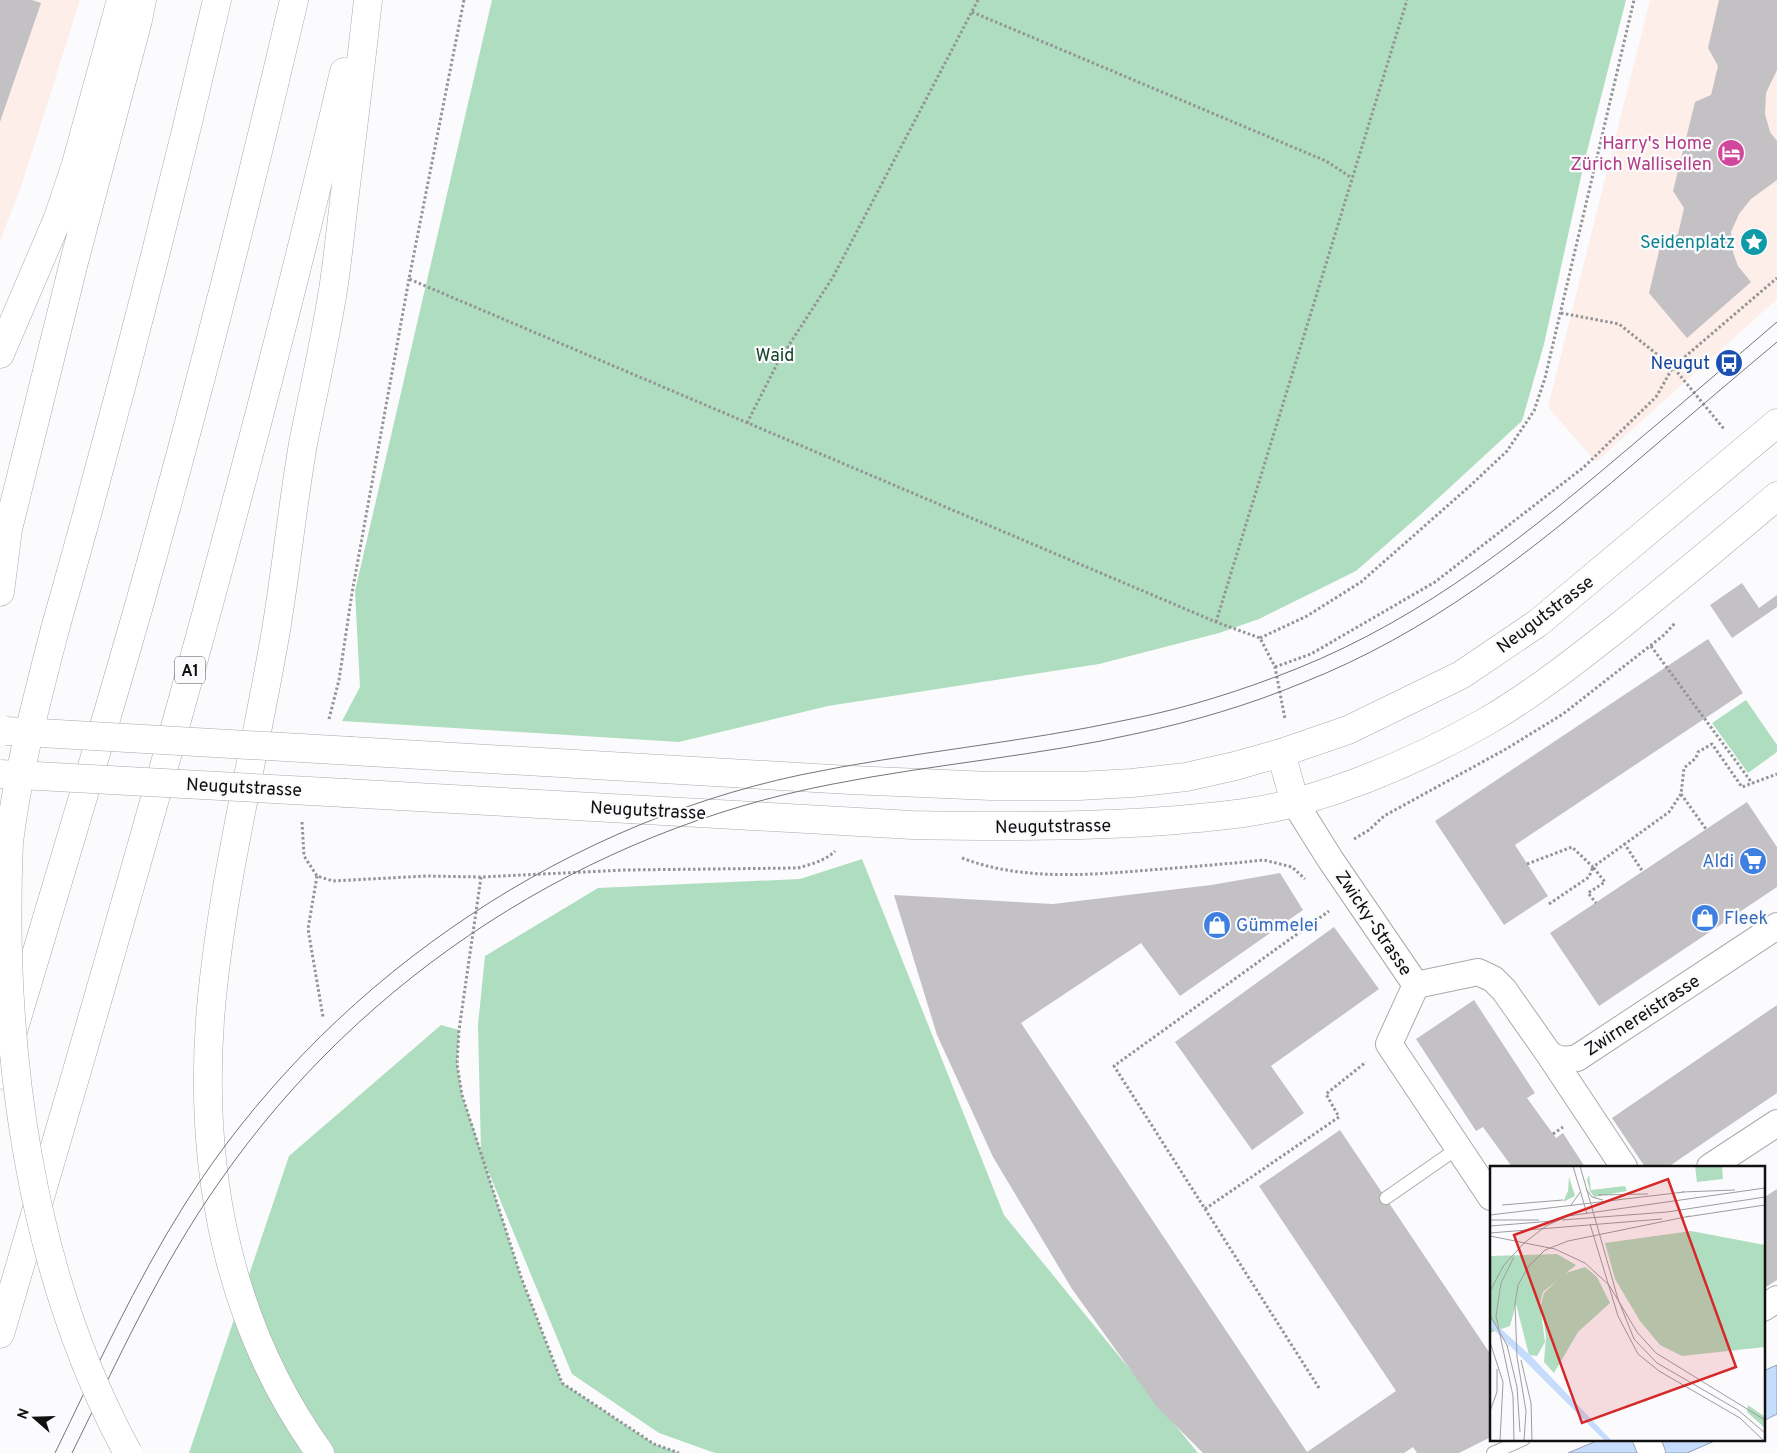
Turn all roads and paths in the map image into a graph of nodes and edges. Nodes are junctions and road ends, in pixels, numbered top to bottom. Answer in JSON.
{"nodes":[{"id":1,"x":121,"y":0,"type":"edge"},
{"id":2,"x":142,"y":0,"type":"edge"},
{"id":3,"x":217,"y":0,"type":"edge"},
{"id":4,"x":294,"y":0,"type":"edge"},
{"id":5,"x":361,"y":0,"type":"edge"},
{"id":6,"x":368,"y":0,"type":"edge"},
{"id":7,"x":464,"y":0,"type":"edge"},
{"id":8,"x":978,"y":0,"type":"edge"},
{"id":9,"x":1407,"y":0,"type":"edge"},
{"id":10,"x":1634,"y":0,"type":"edge"},
{"id":11,"x":972,"y":12,"type":"junction"},
{"id":12,"x":1352,"y":178,"type":"junction"},
{"id":13,"x":1777,"y":278,"type":"edge"},
{"id":14,"x":409,"y":279,"type":"junction"},
{"id":15,"x":1561,"y":313,"type":"junction"},
{"id":16,"x":0,"y":354,"type":"edge"},
{"id":17,"x":1673,"y":367,"type":"junction"},
{"id":18,"x":747,"y":422,"type":"junction"},
{"id":19,"x":1777,"y":423,"type":"edge"},
{"id":20,"x":1728,"y":434,"type":"dead end"},
{"id":21,"x":1777,"y":496,"type":"edge"},
{"id":22,"x":4,"y":537,"type":"edge"},
{"id":23,"x":0,"y":592,"type":"edge"},
{"id":24,"x":1216,"y":622,"type":"junction"},
{"id":25,"x":1260,"y":638,"type":"junction"},
{"id":26,"x":1651,"y":646,"type":"dead end"},
{"id":27,"x":1275,"y":667,"type":"junction"},
{"id":28,"x":326,"y":726,"type":"dead end"},
{"id":29,"x":2,"y":732,"type":"edge"},
{"id":30,"x":1281,"y":753,"type":"junction"},
{"id":31,"x":0,"y":774,"type":"edge"},
{"id":32,"x":1777,"y":774,"type":"edge"},
{"id":33,"x":1752,"y":783,"type":"junction"},
{"id":34,"x":1681,"y":794,"type":"junction"},
{"id":35,"x":1295,"y":803,"type":"junction"},
{"id":36,"x":302,"y":820,"type":"dead end"},
{"id":37,"x":863,"y":821,"type":"junction"},
{"id":38,"x":1706,"y":829,"type":"dead end"},
{"id":39,"x":1624,"y":843,"type":"junction"},
{"id":40,"x":953,"y":854,"type":"dead end"},
{"id":41,"x":1526,"y":864,"type":"dead end"},
{"id":42,"x":1292,"y":867,"type":"dead end"},
{"id":43,"x":1593,"y":868,"type":"junction"},
{"id":44,"x":1643,"y":872,"type":"dead end"},
{"id":45,"x":317,"y":876,"type":"junction"},
{"id":46,"x":482,"y":877,"type":"junction"},
{"id":47,"x":1596,"y":903,"type":"dead end"},
{"id":48,"x":1549,"y":904,"type":"dead end"},
{"id":49,"x":1330,"y":910,"type":"dead end"},
{"id":50,"x":1777,"y":926,"type":"edge"},
{"id":51,"x":1416,"y":985,"type":"junction"},
{"id":52,"x":323,"y":1017,"type":"dead end"},
{"id":53,"x":1389,"y":1044,"type":"junction"},
{"id":54,"x":1549,"y":1054,"type":"junction"},
{"id":55,"x":0,"y":1075,"type":"edge"},
{"id":56,"x":1777,"y":1123,"type":"edge"},
{"id":57,"x":1458,"y":1148,"type":"junction"},
{"id":58,"x":1623,"y":1166,"type":"edge"},
{"id":59,"x":1712,"y":1166,"type":"edge"},
{"id":60,"x":1490,"y":1196,"type":"edge"},
{"id":61,"x":1386,"y":1198,"type":"dead end"},
{"id":62,"x":1205,"y":1209,"type":"junction"},
{"id":63,"x":1777,"y":1299,"type":"edge"},
{"id":64,"x":1764,"y":1307,"type":"edge"},
{"id":65,"x":0,"y":1334,"type":"edge"},
{"id":66,"x":1319,"y":1388,"type":"dead end"},
{"id":67,"x":1522,"y":1440,"type":"edge"},
{"id":68,"x":128,"y":1453,"type":"edge"},
{"id":69,"x":320,"y":1453,"type":"edge"},
{"id":70,"x":679,"y":1453,"type":"edge"},
{"id":71,"x":1493,"y":1453,"type":"edge"}],
"edges":[{"from":1,"to":16,"type":"main road"},
{"from":2,"to":22,"type":"main road"},
{"from":3,"to":68,"type":"main road","bridge":true},
{"from":4,"to":55,"type":"main road"},
{"from":5,"to":65,"type":"main road","number":"A1"},
{"from":6,"to":69,"type":"main road"},
{"from":7,"to":14,"type":"path"},
{"from":8,"to":11,"type":"path"},
{"from":9,"to":12,"type":"path"},
{"from":10,"to":15,"type":"path"},
{"from":11,"to":12,"type":"path"},
{"from":11,"to":18,"type":"path"},
{"from":12,"to":24,"type":"path"},
{"from":13,"to":17,"type":"path"},
{"from":14,"to":18,"type":"path"},
{"from":14,"to":28,"type":"path"},
{"from":15,"to":17,"type":"path"},
{"from":15,"to":25,"type":"path"},
{"from":17,"to":20,"type":"path"},
{"from":17,"to":27,"type":"path"},
{"from":18,"to":24,"type":"path"},
{"from":19,"to":30,"type":"main road","name":"Neugutstrasse"},
{"from":21,"to":35,"type":"main road","name":"Neugutstrasse"},
{"from":22,"to":23,"type":"main road"},
{"from":24,"to":25,"type":"path"},
{"from":25,"to":27,"type":"path"},
{"from":26,"to":33,"type":"path"},
{"from":27,"to":30,"type":"path"},
{"from":29,"to":30,"type":"main road","name":"Neugutstrasse","bridge":true},
{"from":30,"to":35,"type":"main road"},
{"from":31,"to":37,"type":"main road","name":"Neugutstrasse","bridge":true},
{"from":32,"to":33,"type":"path"},
{"from":33,"to":34,"type":"path"},
{"from":34,"to":38,"type":"path"},
{"from":34,"to":39,"type":"path"},
{"from":35,"to":37,"type":"main road","name":"Neugutstrasse"},
{"from":35,"to":51,"type":"street","name":"Zwicky-Strasse"},
{"from":36,"to":45,"type":"path"},
{"from":37,"to":46,"type":"path"},
{"from":39,"to":43,"type":"path"},
{"from":39,"to":44,"type":"path"},
{"from":40,"to":42,"type":"path"},
{"from":41,"to":43,"type":"path"},
{"from":43,"to":47,"type":"path"},
{"from":43,"to":48,"type":"path"},
{"from":45,"to":46,"type":"path"},
{"from":45,"to":52,"type":"path"},
{"from":46,"to":70,"type":"path"},
{"from":49,"to":62,"type":"path"},
{"from":50,"to":54,"type":"street","name":"Zwirnereistrasse"},
{"from":51,"to":53,"type":"street","name":"Zwicky-Strasse"},
{"from":51,"to":54,"type":"street"},
{"from":53,"to":57,"type":"street"},
{"from":53,"to":62,"type":"path"},
{"from":54,"to":58,"type":"street"},
{"from":56,"to":59,"type":"street"},
{"from":57,"to":60,"type":"street"},
{"from":57,"to":61,"type":"lane"},
{"from":62,"to":66,"type":"path"},
{"from":63,"to":64,"type":"street"},
{"from":67,"to":71,"type":"lane"}]}
